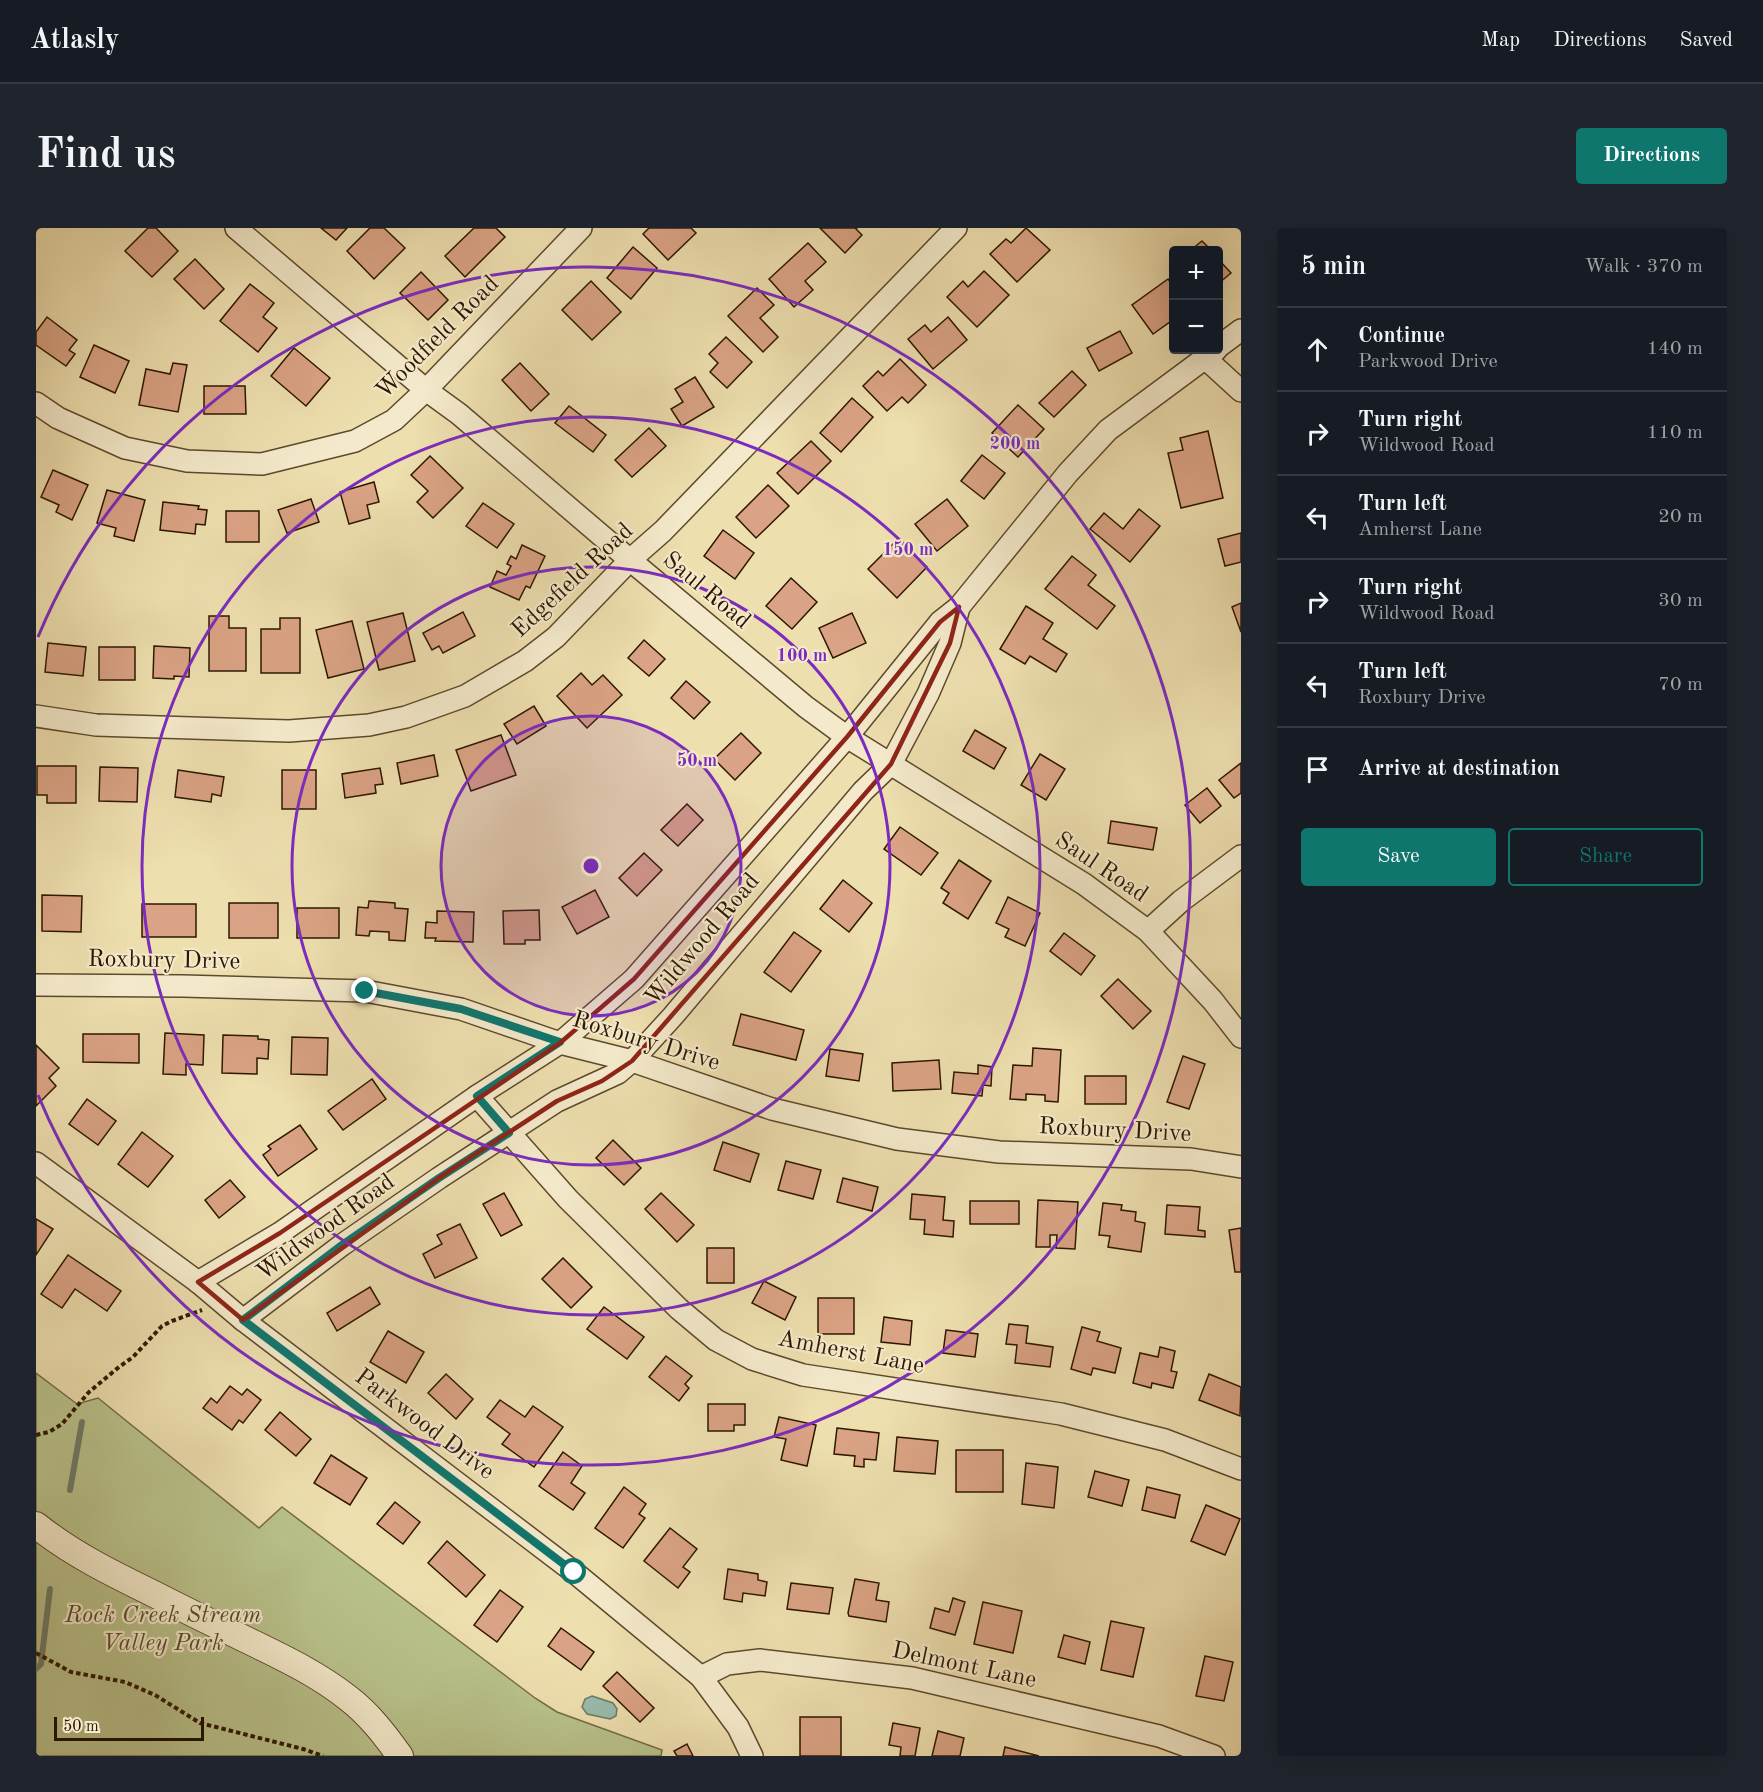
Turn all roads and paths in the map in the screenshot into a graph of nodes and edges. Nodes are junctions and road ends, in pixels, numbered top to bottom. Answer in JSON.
{"nodes":[{"id":1,"x":236,"y":228,"type":"edge"},
{"id":2,"x":581,"y":228,"type":"edge"},
{"id":3,"x":956,"y":228,"type":"edge"},
{"id":4,"x":1241,"y":330,"type":"edge"},
{"id":5,"x":1223,"y":344,"type":"edge"},
{"id":6,"x":1210,"y":354,"type":"edge"},
{"id":7,"x":1214,"y":354,"type":"edge"},
{"id":8,"x":426,"y":390,"type":"junction"},
{"id":9,"x":1241,"y":391,"type":"edge"},
{"id":10,"x":36,"y":403,"type":"edge"},
{"id":11,"x":630,"y":560,"type":"junction"},
{"id":12,"x":958,"y":607,"type":"junction"},
{"id":13,"x":36,"y":716,"type":"edge"},
{"id":14,"x":847,"y":738,"type":"junction"},
{"id":15,"x":891,"y":764,"type":"junction"},
{"id":16,"x":1241,"y":856,"type":"edge"},
{"id":17,"x":1148,"y":931,"type":"junction"},
{"id":18,"x":36,"y":985,"type":"edge"},
{"id":19,"x":1241,"y":1037,"type":"edge"},
{"id":20,"x":560,"y":1042,"type":"junction"},
{"id":21,"x":632,"y":1061,"type":"junction"},
{"id":22,"x":477,"y":1096,"type":"junction"},
{"id":23,"x":509,"y":1133,"type":"junction"},
{"id":24,"x":36,"y":1163,"type":"edge"},
{"id":25,"x":1241,"y":1167,"type":"edge"},
{"id":26,"x":198,"y":1282,"type":"junction"},
{"id":27,"x":202,"y":1310,"type":"dead end"},
{"id":28,"x":243,"y":1320,"type":"junction"},
{"id":29,"x":36,"y":1435,"type":"edge"},
{"id":30,"x":1241,"y":1469,"type":"edge"},
{"id":31,"x":36,"y":1525,"type":"edge"},
{"id":32,"x":36,"y":1653,"type":"edge"},
{"id":33,"x":701,"y":1677,"type":"junction"},
{"id":34,"x":323,"y":1756,"type":"edge"},
{"id":35,"x":400,"y":1756,"type":"edge"},
{"id":36,"x":752,"y":1756,"type":"edge"},
{"id":37,"x":1214,"y":1756,"type":"edge"}],
"edges":[{"from":1,"to":8,"type":"street","name":"Saul Road"},
{"from":2,"to":8,"type":"street","name":"Woodfield Road"},
{"from":3,"to":11,"type":"street","name":"Edgefield Road"},
{"from":4,"to":5,"type":"street","name":"Wildwood Road"},
{"from":6,"to":12,"type":"street","name":"Wildwood Road"},
{"from":7,"to":9,"type":"street"},
{"from":8,"to":10,"type":"street","name":"Woodfield Road"},
{"from":8,"to":11,"type":"street","name":"Saul Road"},
{"from":11,"to":13,"type":"street","name":"Edgefield Road"},
{"from":11,"to":14,"type":"street","name":"Saul Road"},
{"from":12,"to":14,"type":"street","name":"Wildwood Road"},
{"from":12,"to":15,"type":"street","name":"Wildwood Road"},
{"from":14,"to":15,"type":"street","name":"Saul Road"},
{"from":14,"to":20,"type":"street","name":"Wildwood Road"},
{"from":15,"to":17,"type":"street","name":"Saul Road"},
{"from":15,"to":21,"type":"street","name":"Wildwood Road"},
{"from":16,"to":17,"type":"street"},
{"from":17,"to":19,"type":"street","name":"Saul Road"},
{"from":18,"to":20,"type":"street","name":"Roxbury Drive"},
{"from":20,"to":21,"type":"street","name":"Roxbury Drive"},
{"from":20,"to":22,"type":"street","name":"Wildwood Road"},
{"from":21,"to":23,"type":"street","name":"Wildwood Road"},
{"from":21,"to":25,"type":"street","name":"Roxbury Drive"},
{"from":22,"to":23,"type":"street","name":"Amherst Lane"},
{"from":22,"to":26,"type":"street","name":"Wildwood Road"},
{"from":23,"to":28,"type":"street","name":"Wildwood Road"},
{"from":23,"to":30,"type":"street","name":"Amherst Lane"},
{"from":24,"to":26,"type":"street","name":"Parkwood Drive"},
{"from":26,"to":28,"type":"street","name":"Parkwood Drive"},
{"from":27,"to":29,"type":"path"},
{"from":28,"to":33,"type":"street","name":"Parkwood Drive"},
{"from":31,"to":35,"type":"street"},
{"from":32,"to":34,"type":"path"},
{"from":33,"to":36,"type":"street","name":"Parkwood Drive"},
{"from":33,"to":37,"type":"street","name":"Delmont Lane"}]}
